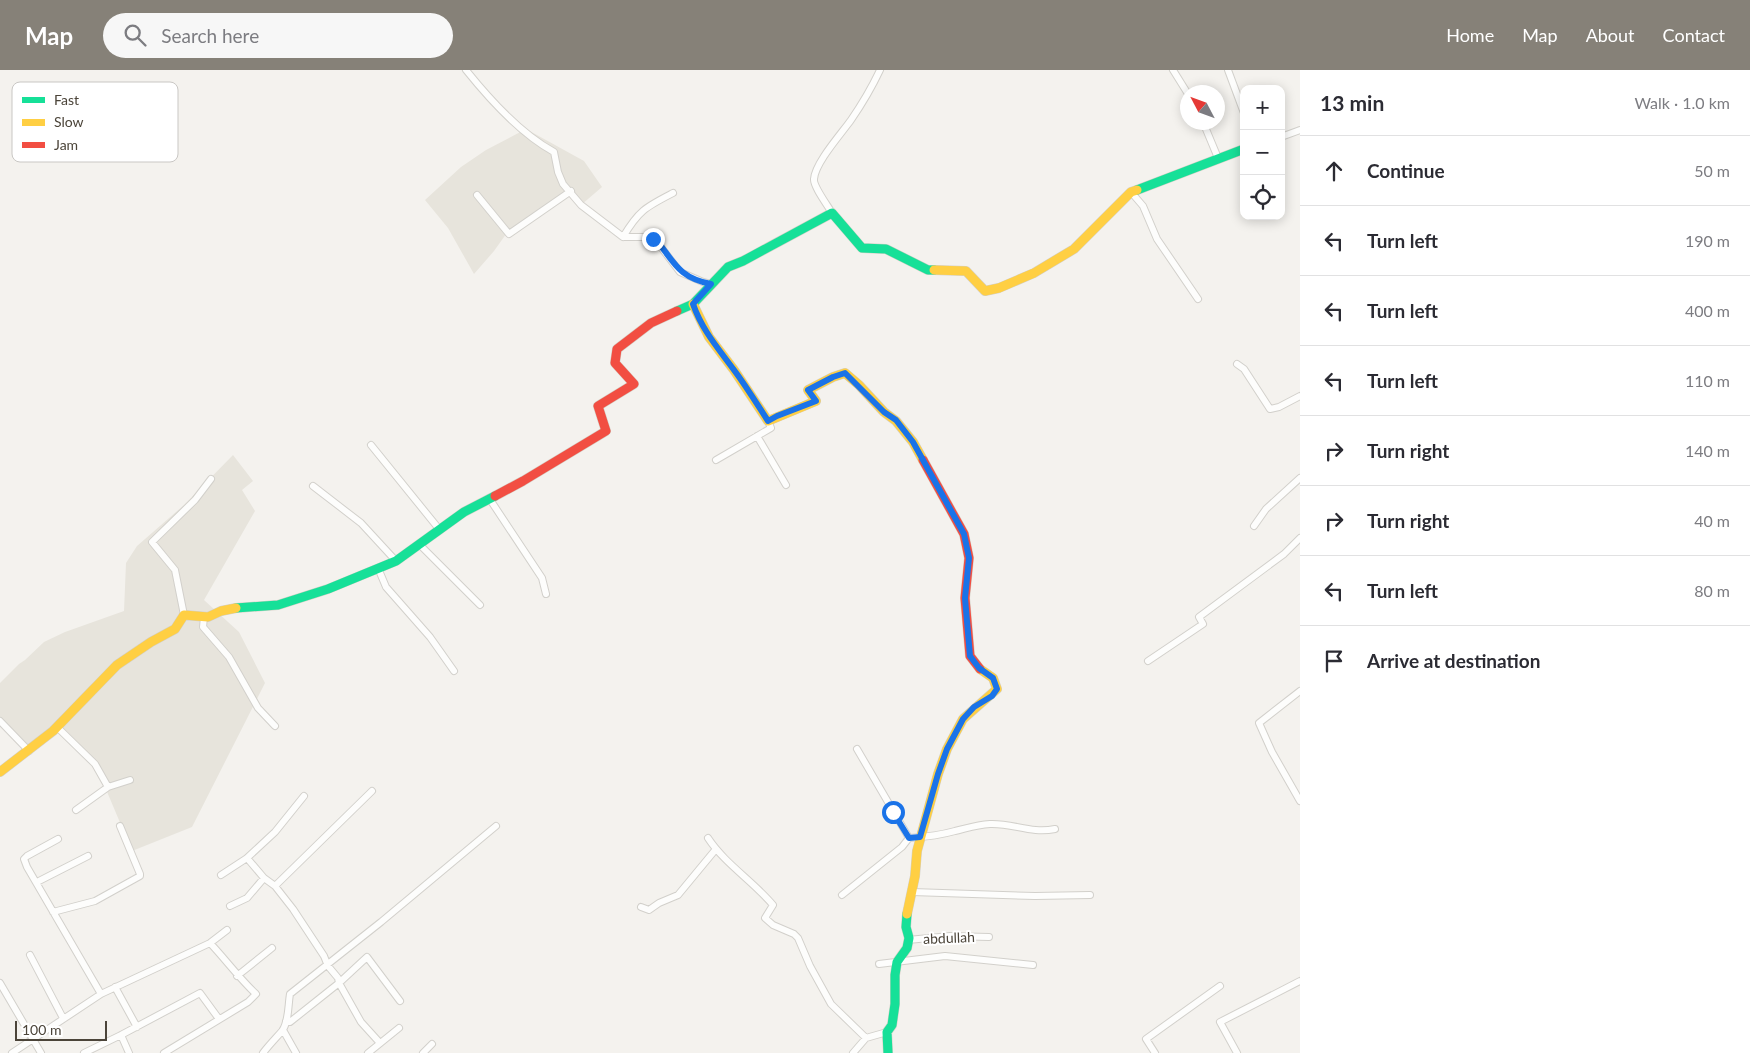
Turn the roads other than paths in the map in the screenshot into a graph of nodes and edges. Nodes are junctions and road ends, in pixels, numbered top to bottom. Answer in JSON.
{"nodes":[{"id":1,"x":466,"y":70,"type":"edge"},
{"id":2,"x":880,"y":70,"type":"edge"},
{"id":3,"x":1173,"y":70,"type":"edge"},
{"id":4,"x":1228,"y":70,"type":"edge"},
{"id":5,"x":1182,"y":85,"type":"edge"},
{"id":6,"x":1240,"y":102,"type":"edge"},
{"id":7,"x":1206,"y":130,"type":"edge"},
{"id":8,"x":1300,"y":130,"type":"edge"},
{"id":9,"x":1285,"y":136,"type":"edge"},
{"id":10,"x":1240,"y":150,"type":"edge"},
{"id":11,"x":1218,"y":158,"type":"junction"},
{"id":12,"x":571,"y":191,"type":"junction"},
{"id":13,"x":1131,"y":192,"type":"junction"},
{"id":14,"x":673,"y":193,"type":"dead end"},
{"id":15,"x":477,"y":195,"type":"dead end"},
{"id":16,"x":832,"y":212,"type":"junction"},
{"id":17,"x":623,"y":237,"type":"junction"},
{"id":18,"x":711,"y":284,"type":"junction"},
{"id":19,"x":1198,"y":299,"type":"dead end"},
{"id":20,"x":693,"y":304,"type":"junction"},
{"id":21,"x":1237,"y":364,"type":"dead end"},
{"id":22,"x":1300,"y":396,"type":"edge"},
{"id":23,"x":768,"y":421,"type":"junction"},
{"id":24,"x":757,"y":436,"type":"junction"},
{"id":25,"x":371,"y":446,"type":"dead end"},
{"id":26,"x":716,"y":460,"type":"dead end"},
{"id":27,"x":1300,"y":478,"type":"edge"},
{"id":28,"x":211,"y":479,"type":"dead end"},
{"id":29,"x":786,"y":485,"type":"dead end"},
{"id":30,"x":313,"y":486,"type":"dead end"},
{"id":31,"x":489,"y":498,"type":"junction"},
{"id":32,"x":1254,"y":526,"type":"dead end"},
{"id":33,"x":439,"y":529,"type":"junction"},
{"id":34,"x":1300,"y":538,"type":"edge"},
{"id":35,"x":420,"y":544,"type":"junction"},
{"id":36,"x":396,"y":561,"type":"junction"},
{"id":37,"x":378,"y":568,"type":"junction"},
{"id":38,"x":546,"y":594,"type":"dead end"},
{"id":39,"x":480,"y":606,"type":"dead end"},
{"id":40,"x":184,"y":615,"type":"junction"},
{"id":41,"x":204,"y":617,"type":"junction"},
{"id":42,"x":1148,"y":660,"type":"dead end"},
{"id":43,"x":454,"y":671,"type":"dead end"},
{"id":44,"x":1300,"y":690,"type":"edge"},
{"id":45,"x":0,"y":721,"type":"edge"},
{"id":46,"x":274,"y":726,"type":"dead end"},
{"id":47,"x":57,"y":727,"type":"junction"},
{"id":48,"x":857,"y":749,"type":"dead end"},
{"id":49,"x":28,"y":751,"type":"junction"},
{"id":50,"x":0,"y":772,"type":"edge"},
{"id":51,"x":130,"y":780,"type":"dead end"},
{"id":52,"x":108,"y":787,"type":"junction"},
{"id":53,"x":372,"y":790,"type":"dead end"},
{"id":54,"x":304,"y":796,"type":"dead end"},
{"id":55,"x":1300,"y":801,"type":"edge"},
{"id":56,"x":76,"y":810,"type":"dead end"},
{"id":57,"x":120,"y":826,"type":"dead end"},
{"id":58,"x":496,"y":826,"type":"dead end"},
{"id":59,"x":1055,"y":829,"type":"dead end"},
{"id":60,"x":920,"y":837,"type":"junction"},
{"id":61,"x":58,"y":838,"type":"dead end"},
{"id":62,"x":708,"y":838,"type":"dead end"},
{"id":63,"x":909,"y":838,"type":"junction"},
{"id":64,"x":716,"y":849,"type":"junction"},
{"id":65,"x":88,"y":856,"type":"dead end"},
{"id":66,"x":247,"y":858,"type":"junction"},
{"id":67,"x":221,"y":875,"type":"dead end"},
{"id":68,"x":264,"y":878,"type":"junction"},
{"id":69,"x":37,"y":882,"type":"junction"},
{"id":70,"x":275,"y":886,"type":"junction"},
{"id":71,"x":912,"y":892,"type":"junction"},
{"id":72,"x":842,"y":895,"type":"dead end"},
{"id":73,"x":1090,"y":895,"type":"dead end"},
{"id":74,"x":230,"y":906,"type":"dead end"},
{"id":75,"x":641,"y":908,"type":"dead end"},
{"id":76,"x":53,"y":912,"type":"junction"},
{"id":77,"x":227,"y":930,"type":"dead end"},
{"id":78,"x":989,"y":937,"type":"dead end"},
{"id":79,"x":908,"y":940,"type":"junction"},
{"id":80,"x":210,"y":943,"type":"junction"},
{"id":81,"x":272,"y":948,"type":"dead end"},
{"id":82,"x":30,"y":956,"type":"dead end"},
{"id":83,"x":897,"y":962,"type":"junction"},
{"id":84,"x":327,"y":964,"type":"junction"},
{"id":85,"x":879,"y":964,"type":"dead end"},
{"id":86,"x":1033,"y":965,"type":"dead end"},
{"id":87,"x":237,"y":976,"type":"junction"},
{"id":88,"x":1300,"y":981,"type":"edge"},
{"id":89,"x":0,"y":983,"type":"edge"},
{"id":90,"x":339,"y":983,"type":"junction"},
{"id":91,"x":1220,"y":986,"type":"dead end"},
{"id":92,"x":115,"y":987,"type":"junction"},
{"id":93,"x":101,"y":994,"type":"junction"},
{"id":94,"x":400,"y":1001,"type":"dead end"},
{"id":95,"x":63,"y":1018,"type":"junction"},
{"id":96,"x":219,"y":1019,"type":"junction"},
{"id":97,"x":286,"y":1021,"type":"junction"},
{"id":98,"x":137,"y":1027,"type":"junction"},
{"id":99,"x":399,"y":1028,"type":"dead end"},
{"id":100,"x":283,"y":1030,"type":"junction"},
{"id":101,"x":888,"y":1032,"type":"junction"},
{"id":102,"x":121,"y":1036,"type":"junction"},
{"id":103,"x":866,"y":1038,"type":"junction"},
{"id":104,"x":33,"y":1040,"type":"junction"},
{"id":105,"x":380,"y":1042,"type":"junction"},
{"id":106,"x":432,"y":1044,"type":"dead end"},
{"id":107,"x":14,"y":1052,"type":"edge"},
{"id":108,"x":41,"y":1053,"type":"edge"},
{"id":109,"x":84,"y":1053,"type":"edge"},
{"id":110,"x":129,"y":1053,"type":"edge"},
{"id":111,"x":164,"y":1053,"type":"edge"},
{"id":112,"x":263,"y":1053,"type":"edge"},
{"id":113,"x":296,"y":1053,"type":"edge"},
{"id":114,"x":368,"y":1053,"type":"edge"},
{"id":115,"x":423,"y":1053,"type":"edge"},
{"id":116,"x":853,"y":1053,"type":"edge"},
{"id":117,"x":888,"y":1053,"type":"edge"},
{"id":118,"x":1155,"y":1053,"type":"edge"},
{"id":119,"x":1237,"y":1053,"type":"edge"}],
"edges":[{"from":1,"to":12,"type":"street"},
{"from":2,"to":16,"type":"street"},
{"from":3,"to":5,"type":"street"},
{"from":4,"to":6,"type":"street"},
{"from":7,"to":11,"type":"street"},
{"from":8,"to":9,"type":"street"},
{"from":10,"to":11,"type":"street"},
{"from":11,"to":13,"type":"street"},
{"from":12,"to":15,"type":"street"},
{"from":12,"to":17,"type":"street"},
{"from":13,"to":16,"type":"street"},
{"from":13,"to":19,"type":"street"},
{"from":14,"to":17,"type":"street"},
{"from":16,"to":18,"type":"street"},
{"from":17,"to":18,"type":"street"},
{"from":18,"to":20,"type":"street"},
{"from":20,"to":23,"type":"street"},
{"from":20,"to":31,"type":"street"},
{"from":21,"to":22,"type":"street"},
{"from":23,"to":24,"type":"street"},
{"from":23,"to":60,"type":"street"},
{"from":24,"to":26,"type":"street"},
{"from":24,"to":29,"type":"street"},
{"from":25,"to":33,"type":"street"},
{"from":27,"to":32,"type":"street"},
{"from":28,"to":40,"type":"street"},
{"from":30,"to":36,"type":"street"},
{"from":31,"to":33,"type":"street"},
{"from":31,"to":38,"type":"street"},
{"from":33,"to":35,"type":"street"},
{"from":34,"to":42,"type":"street"},
{"from":35,"to":36,"type":"street"},
{"from":35,"to":39,"type":"street"},
{"from":36,"to":37,"type":"street"},
{"from":37,"to":41,"type":"street"},
{"from":37,"to":43,"type":"street"},
{"from":40,"to":41,"type":"street"},
{"from":40,"to":47,"type":"street"},
{"from":41,"to":46,"type":"street"},
{"from":44,"to":55,"type":"street"},
{"from":45,"to":49,"type":"street"},
{"from":47,"to":49,"type":"street"},
{"from":47,"to":52,"type":"street"},
{"from":48,"to":63,"type":"street"},
{"from":49,"to":50,"type":"street"},
{"from":51,"to":52,"type":"street"},
{"from":52,"to":56,"type":"street"},
{"from":53,"to":70,"type":"street"},
{"from":54,"to":66,"type":"street"},
{"from":57,"to":76,"type":"street"},
{"from":58,"to":84,"type":"street"},
{"from":59,"to":60,"type":"street"},
{"from":60,"to":63,"type":"street"},
{"from":60,"to":71,"type":"street"},
{"from":61,"to":69,"type":"street"},
{"from":62,"to":64,"type":"street"},
{"from":63,"to":72,"type":"street"},
{"from":64,"to":75,"type":"street"},
{"from":64,"to":103,"type":"street"},
{"from":65,"to":69,"type":"street"},
{"from":66,"to":67,"type":"street"},
{"from":66,"to":68,"type":"street"},
{"from":68,"to":70,"type":"street"},
{"from":68,"to":74,"type":"street"},
{"from":69,"to":76,"type":"street"},
{"from":70,"to":84,"type":"street"},
{"from":71,"to":73,"type":"street"},
{"from":71,"to":79,"type":"street"},
{"from":76,"to":93,"type":"street"},
{"from":77,"to":80,"type":"street"},
{"from":78,"to":79,"type":"street","name":"abdullah"},
{"from":79,"to":83,"type":"street"},
{"from":80,"to":87,"type":"street"},
{"from":80,"to":92,"type":"street"},
{"from":81,"to":87,"type":"street"},
{"from":82,"to":95,"type":"street"},
{"from":83,"to":85,"type":"street"},
{"from":83,"to":86,"type":"street"},
{"from":83,"to":101,"type":"street"},
{"from":84,"to":90,"type":"street"},
{"from":84,"to":97,"type":"street"},
{"from":87,"to":96,"type":"street"},
{"from":88,"to":119,"type":"street"},
{"from":89,"to":104,"type":"street"},
{"from":90,"to":94,"type":"street"},
{"from":90,"to":97,"type":"street"},
{"from":90,"to":105,"type":"street"},
{"from":91,"to":118,"type":"street"},
{"from":92,"to":93,"type":"street"},
{"from":92,"to":98,"type":"street"},
{"from":93,"to":95,"type":"street"},
{"from":95,"to":104,"type":"street"},
{"from":96,"to":98,"type":"street"},
{"from":96,"to":111,"type":"street"},
{"from":97,"to":100,"type":"street"},
{"from":98,"to":102,"type":"street"},
{"from":99,"to":105,"type":"street"},
{"from":100,"to":112,"type":"street"},
{"from":100,"to":113,"type":"street"},
{"from":101,"to":103,"type":"street"},
{"from":101,"to":117,"type":"street"},
{"from":102,"to":109,"type":"street"},
{"from":102,"to":110,"type":"street"},
{"from":103,"to":116,"type":"street"},
{"from":104,"to":107,"type":"street"},
{"from":104,"to":108,"type":"street"},
{"from":105,"to":114,"type":"street"},
{"from":106,"to":115,"type":"street"}]}
